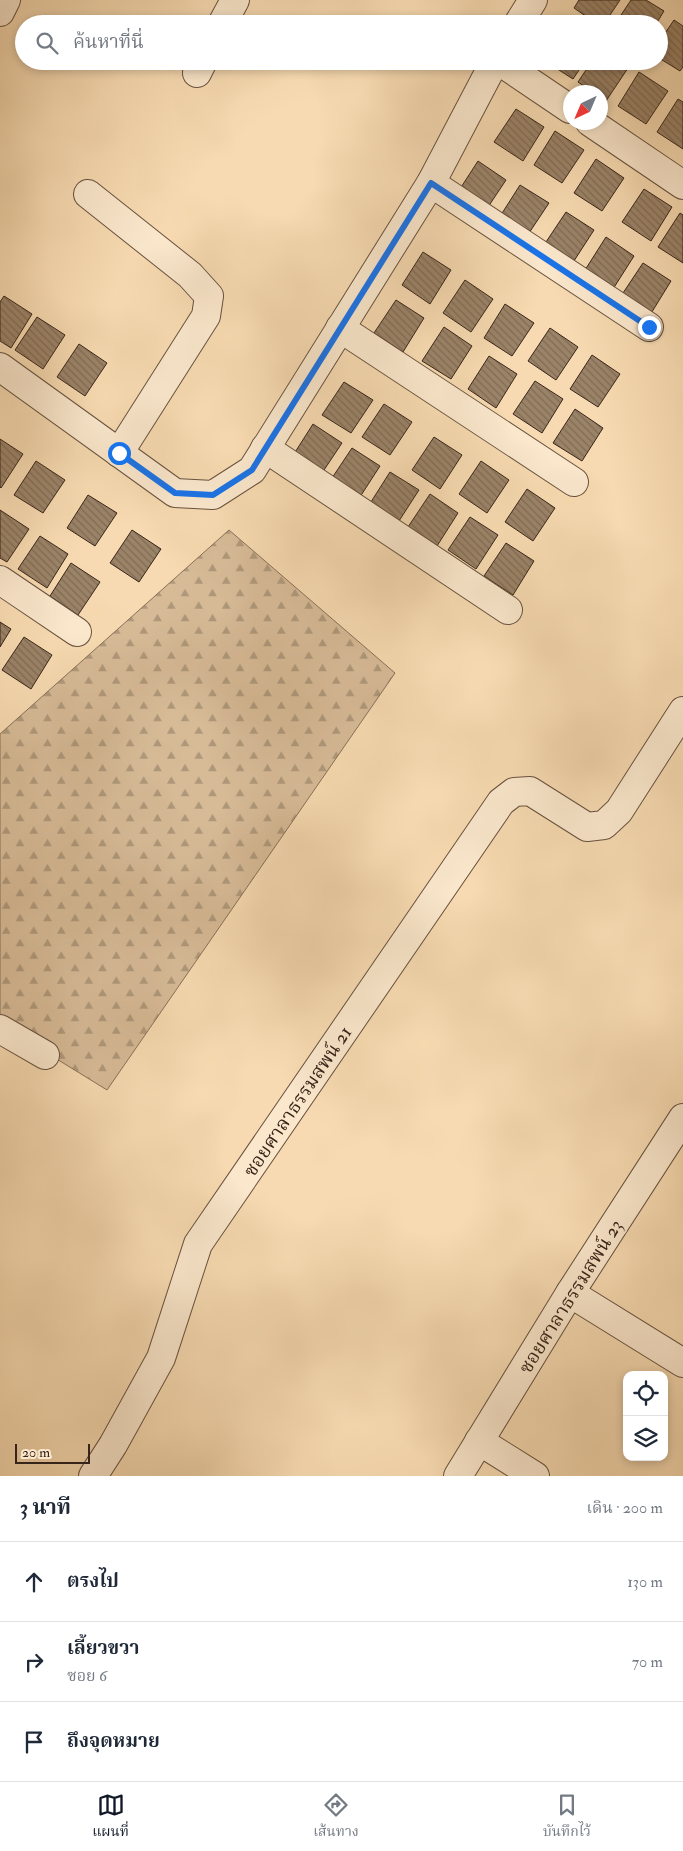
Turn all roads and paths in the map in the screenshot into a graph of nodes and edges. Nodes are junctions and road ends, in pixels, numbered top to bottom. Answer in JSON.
{"nodes":[{"id":1,"x":6,"y":0,"type":"edge"},
{"id":2,"x":235,"y":0,"type":"edge"},
{"id":3,"x":533,"y":0,"type":"edge"},
{"id":4,"x":0,"y":12,"type":"edge"},
{"id":5,"x":227,"y":15,"type":"edge"},
{"id":6,"x":524,"y":15,"type":"edge"},
{"id":7,"x":490,"y":70,"type":"edge"},
{"id":8,"x":512,"y":70,"type":"edge"},
{"id":9,"x":563,"y":104,"type":"edge"},
{"id":10,"x":602,"y":130,"type":"edge"},
{"id":11,"x":431,"y":183,"type":"junction"},
{"id":12,"x":683,"y":185,"type":"edge"},
{"id":13,"x":88,"y":194,"type":"dead end"},
{"id":14,"x":649,"y":327,"type":"dead end"},
{"id":15,"x":340,"y":328,"type":"junction"},
{"id":16,"x":0,"y":367,"type":"edge"},
{"id":17,"x":265,"y":448,"type":"junction"},
{"id":18,"x":119,"y":453,"type":"junction"},
{"id":19,"x":574,"y":482,"type":"dead end"},
{"id":20,"x":0,"y":580,"type":"edge"},
{"id":21,"x":508,"y":610,"type":"dead end"},
{"id":22,"x":77,"y":632,"type":"dead end"},
{"id":23,"x":683,"y":711,"type":"edge"},
{"id":24,"x":0,"y":1029,"type":"edge"},
{"id":25,"x":45,"y":1055,"type":"dead end"},
{"id":26,"x":680,"y":1131,"type":"edge"},
{"id":27,"x":570,"y":1293,"type":"junction"},
{"id":28,"x":683,"y":1363,"type":"edge"},
{"id":29,"x":479,"y":1442,"type":"junction"},
{"id":30,"x":93,"y":1476,"type":"edge"},
{"id":31,"x":458,"y":1476,"type":"edge"},
{"id":32,"x":535,"y":1476,"type":"edge"}],
"edges":[{"from":1,"to":4,"type":"street"},
{"from":2,"to":5,"type":"street"},
{"from":3,"to":6,"type":"street"},
{"from":7,"to":11,"type":"street"},
{"from":8,"to":9,"type":"street"},
{"from":10,"to":12,"type":"street"},
{"from":11,"to":14,"type":"street"},
{"from":11,"to":15,"type":"street"},
{"from":13,"to":18,"type":"street"},
{"from":15,"to":17,"type":"street"},
{"from":15,"to":19,"type":"street"},
{"from":16,"to":18,"type":"street"},
{"from":17,"to":18,"type":"street"},
{"from":17,"to":21,"type":"street"},
{"from":20,"to":22,"type":"street"},
{"from":23,"to":30,"type":"street","name":"ซอยศาลาธรรมสพน์ 21"},
{"from":24,"to":25,"type":"street"},
{"from":26,"to":27,"type":"street","name":"ซอยศาลาธรรมสพน์ 23"},
{"from":27,"to":28,"type":"street"},
{"from":27,"to":29,"type":"street","name":"ซอยศาลาธรรมสพน์ 23"},
{"from":29,"to":31,"type":"street","name":"ซอยศาลาธรรมสพน์ 23"},
{"from":29,"to":32,"type":"street"}]}
